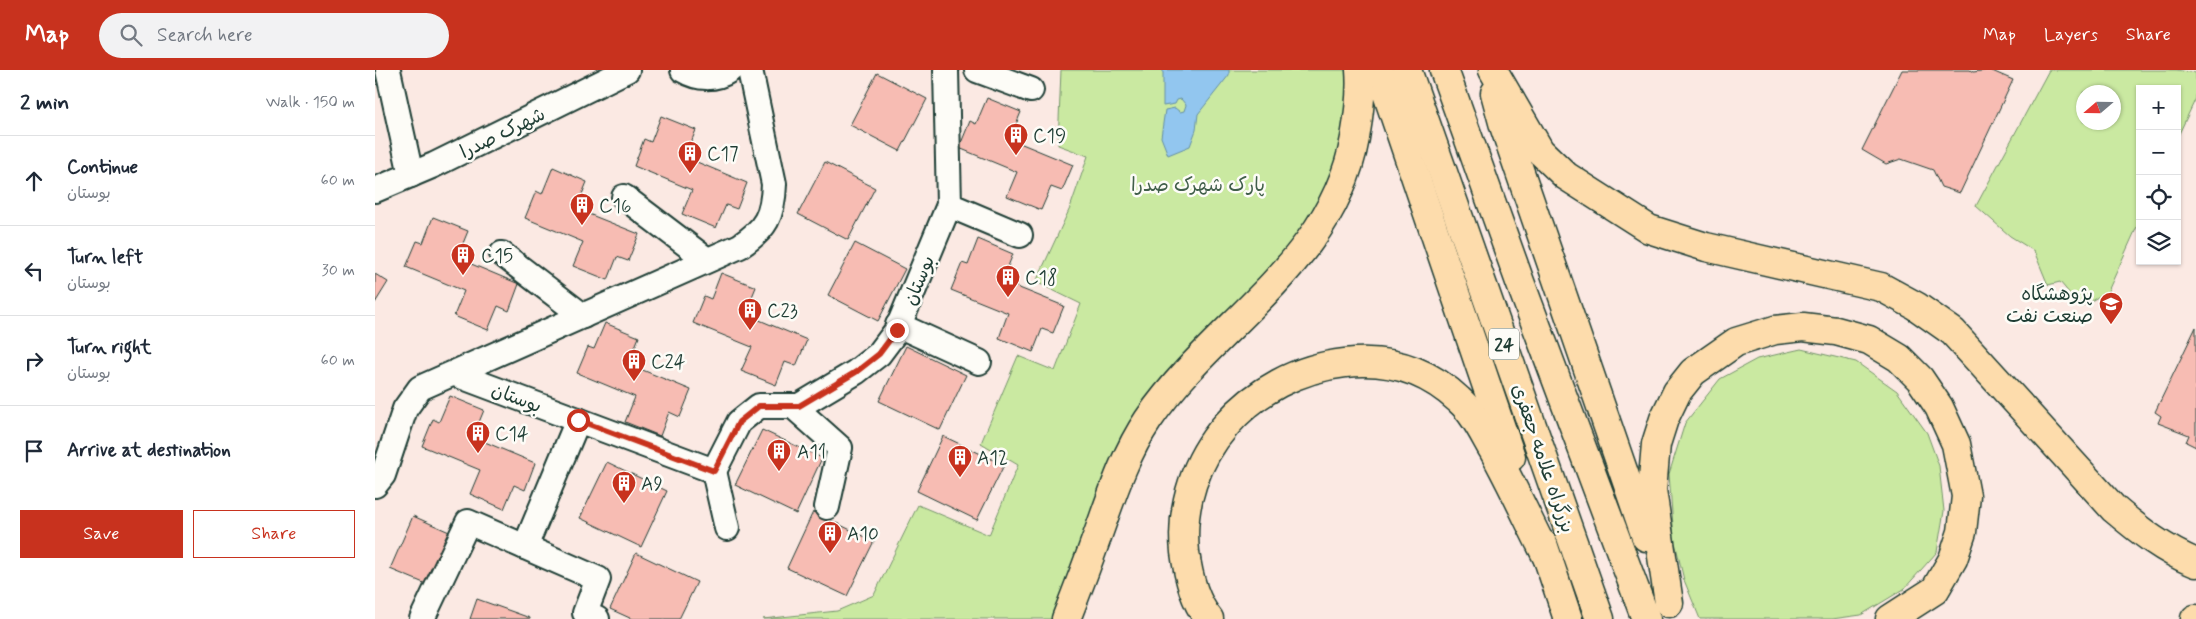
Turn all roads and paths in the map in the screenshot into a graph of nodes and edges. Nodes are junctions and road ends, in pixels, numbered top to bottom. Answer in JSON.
{"nodes":[{"id":1,"x":388,"y":70,"type":"edge"},
{"id":2,"x":627,"y":70,"type":"edge"},
{"id":3,"x":683,"y":70,"type":"edge"},
{"id":4,"x":730,"y":70,"type":"edge"},
{"id":5,"x":750,"y":70,"type":"edge"},
{"id":6,"x":946,"y":70,"type":"edge"},
{"id":7,"x":977,"y":70,"type":"edge"},
{"id":8,"x":1360,"y":70,"type":"edge"},
{"id":9,"x":1379,"y":70,"type":"edge"},
{"id":10,"x":1407,"y":70,"type":"edge"},
{"id":11,"x":1445,"y":70,"type":"edge"},
{"id":12,"x":1488,"y":70,"type":"edge"},
{"id":13,"x":1493,"y":70,"type":"edge"},
{"id":14,"x":1031,"y":90,"type":"dead end"},
{"id":15,"x":411,"y":175,"type":"junction"},
{"id":16,"x":375,"y":190,"type":"edge"},
{"id":17,"x":623,"y":197,"type":"dead end"},
{"id":18,"x":949,"y":205,"type":"junction"},
{"id":19,"x":1020,"y":235,"type":"dead end"},
{"id":20,"x":502,"y":254,"type":"dead end"},
{"id":21,"x":707,"y":260,"type":"junction"},
{"id":22,"x":583,"y":316,"type":"junction"},
{"id":23,"x":899,"y":326,"type":"junction"},
{"id":24,"x":979,"y":362,"type":"dead end"},
{"id":25,"x":455,"y":374,"type":"junction"},
{"id":26,"x":793,"y":406,"type":"junction"},
{"id":27,"x":578,"y":420,"type":"junction"},
{"id":28,"x":714,"y":471,"type":"junction"},
{"id":29,"x":375,"y":485,"type":"edge"},
{"id":30,"x":827,"y":506,"type":"dead end"},
{"id":31,"x":727,"y":528,"type":"dead end"},
{"id":32,"x":525,"y":547,"type":"junction"},
{"id":33,"x":1549,"y":561,"type":"junction"},
{"id":34,"x":2196,"y":563,"type":"edge"},
{"id":35,"x":1671,"y":611,"type":"edge"},
{"id":36,"x":1644,"y":612,"type":"edge"},
{"id":37,"x":422,"y":619,"type":"edge"},
{"id":38,"x":597,"y":619,"type":"edge"},
{"id":39,"x":1067,"y":619,"type":"edge"},
{"id":40,"x":1209,"y":619,"type":"edge"},
{"id":41,"x":1568,"y":619,"type":"edge"},
{"id":42,"x":1600,"y":619,"type":"edge"},
{"id":43,"x":1890,"y":619,"type":"edge"}],
"edges":[{"from":1,"to":15,"type":"street"},
{"from":2,"to":15,"type":"street","name":"شهرک صدرا"},
{"from":3,"to":4,"type":"street"},
{"from":5,"to":21,"type":"street"},
{"from":6,"to":18,"type":"street","name":"بوستان"},
{"from":7,"to":14,"type":"street"},
{"from":8,"to":39,"type":"highway"},
{"from":9,"to":33,"type":"highway"},
{"from":10,"to":42,"type":"highway","name":"بزرگراه علامه جعفری","number":"24"},
{"from":11,"to":36,"type":"highway","name":"بزرگراه علامه جعفری","number":"24"},
{"from":12,"to":35,"type":"highway"},
{"from":13,"to":34,"type":"highway"},
{"from":15,"to":16,"type":"street","name":"شهرک صدرا"},
{"from":17,"to":21,"type":"street"},
{"from":18,"to":19,"type":"street"},
{"from":18,"to":23,"type":"street","name":"بوستان"},
{"from":20,"to":22,"type":"street"},
{"from":21,"to":22,"type":"street"},
{"from":22,"to":25,"type":"street"},
{"from":23,"to":24,"type":"street"},
{"from":23,"to":26,"type":"street","name":"بوستان"},
{"from":25,"to":27,"type":"street","name":"بوستان"},
{"from":25,"to":29,"type":"street"},
{"from":26,"to":28,"type":"street","name":"بوستان"},
{"from":26,"to":30,"type":"street"},
{"from":27,"to":28,"type":"street","name":"بوستان"},
{"from":27,"to":32,"type":"street"},
{"from":28,"to":31,"type":"street"},
{"from":32,"to":37,"type":"street"},
{"from":32,"to":38,"type":"street"},
{"from":33,"to":40,"type":"highway"},
{"from":33,"to":41,"type":"highway"},
{"from":35,"to":43,"type":"highway"}]}
